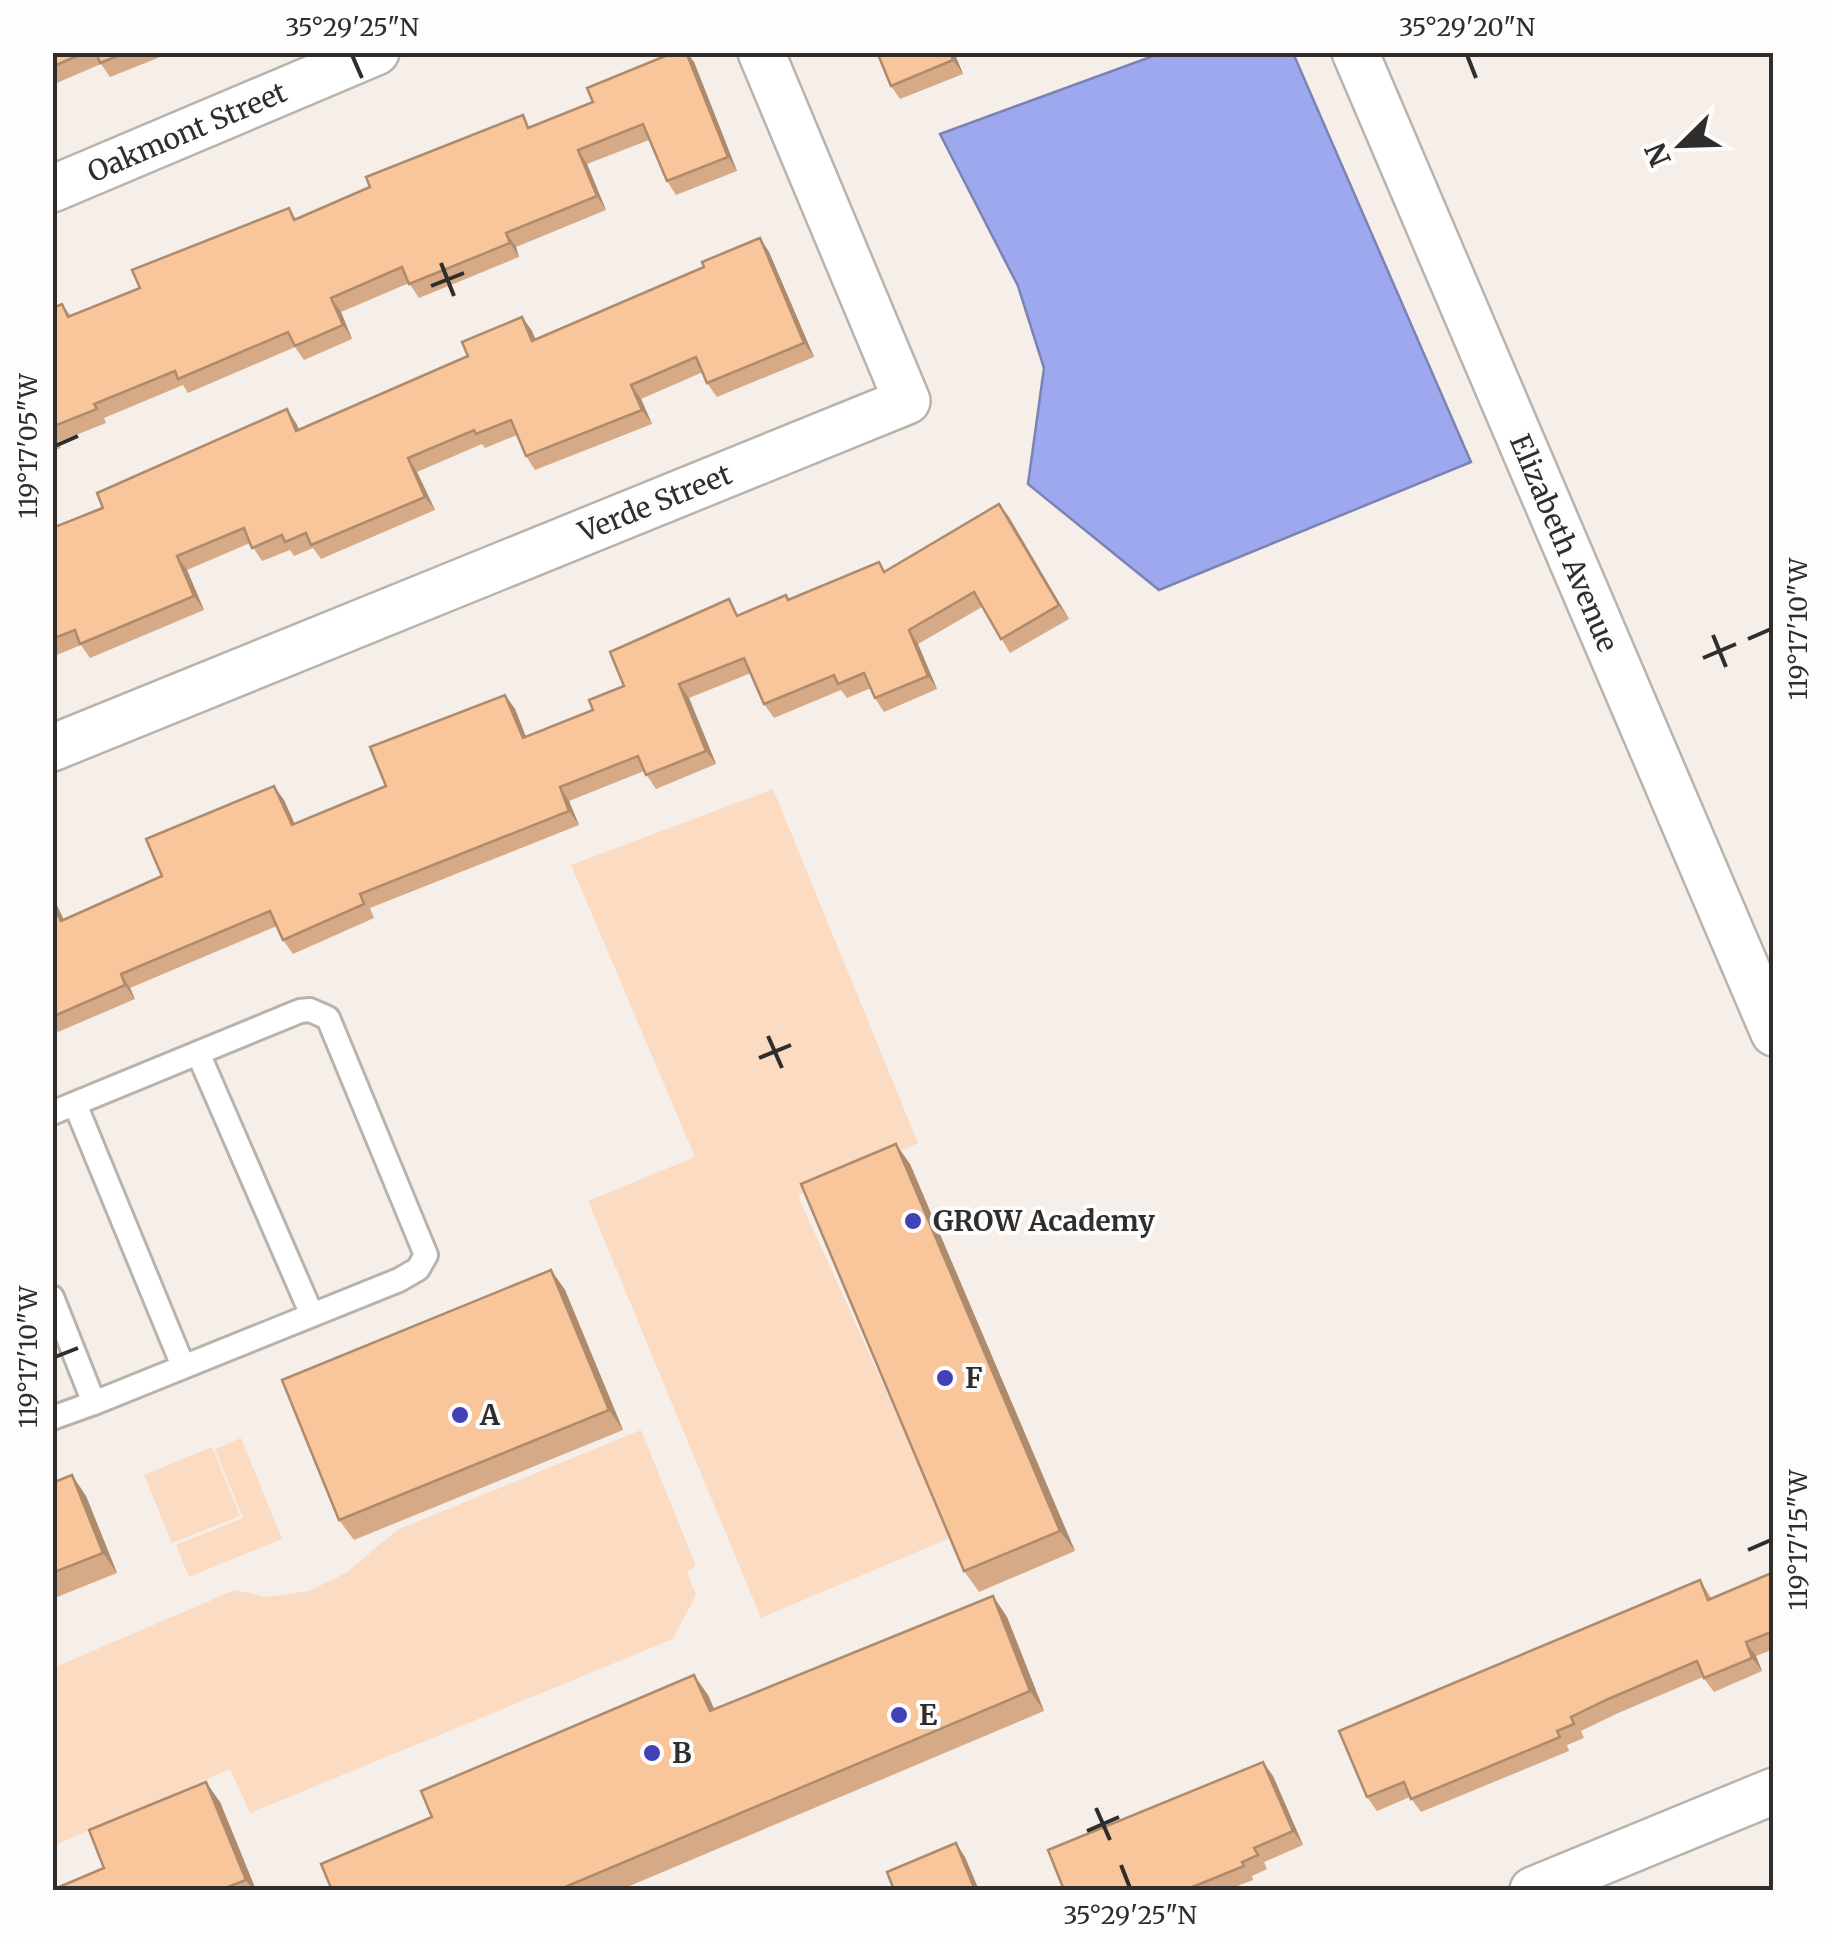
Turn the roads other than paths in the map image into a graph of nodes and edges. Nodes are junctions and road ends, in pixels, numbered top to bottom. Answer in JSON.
{"nodes":[{"id":1,"x":376,"y":52,"type":"edge"},
{"id":2,"x":762,"y":52,"type":"edge"},
{"id":3,"x":1355,"y":52,"type":"edge"},
{"id":4,"x":52,"y":189,"type":"edge"},
{"id":5,"x":52,"y":748,"type":"edge"},
{"id":6,"x":1774,"y":1034,"type":"edge"},
{"id":7,"x":198,"y":1053,"type":"junction"},
{"id":8,"x":75,"y":1104,"type":"junction"},
{"id":9,"x":52,"y":1113,"type":"edge"},
{"id":10,"x":52,"y":1297,"type":"edge"},
{"id":11,"x":312,"y":1315,"type":"junction"},
{"id":12,"x":184,"y":1366,"type":"junction"},
{"id":13,"x":94,"y":1402,"type":"junction"},
{"id":14,"x":52,"y":1418,"type":"edge"},
{"id":15,"x":1774,"y":1791,"type":"edge"},
{"id":16,"x":1533,"y":1890,"type":"edge"}],
"edges":[{"from":1,"to":4,"type":"street","name":"Oakmont Street"},
{"from":2,"to":5,"type":"street","name":"Verde Street"},
{"from":3,"to":6,"type":"street","name":"Elizabeth Avenue"},
{"from":7,"to":8,"type":"lane"},
{"from":7,"to":11,"type":"lane"},
{"from":7,"to":11,"type":"lane"},
{"from":8,"to":9,"type":"lane"},
{"from":8,"to":12,"type":"lane"},
{"from":10,"to":13,"type":"lane"},
{"from":11,"to":12,"type":"lane"},
{"from":12,"to":13,"type":"lane"},
{"from":13,"to":14,"type":"lane"},
{"from":15,"to":16,"type":"street"}]}
